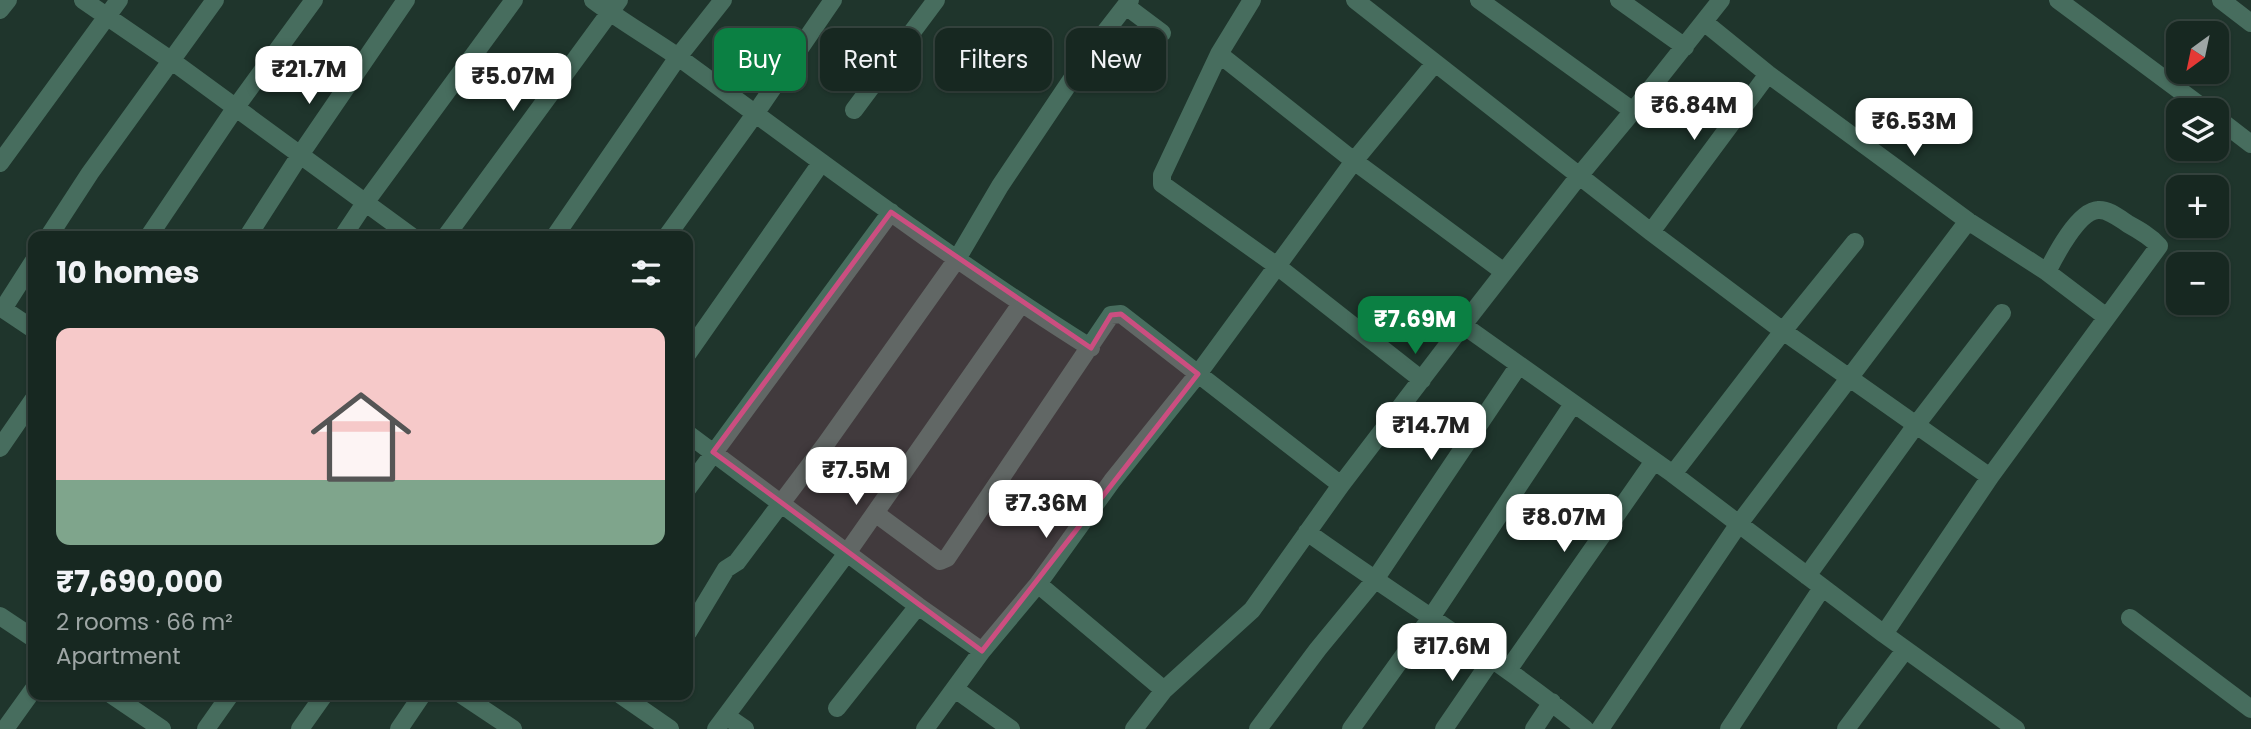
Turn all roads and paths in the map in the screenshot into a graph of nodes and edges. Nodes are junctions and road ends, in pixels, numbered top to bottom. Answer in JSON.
{"nodes":[{"id":1,"x":8,"y":0,"type":"edge"},
{"id":2,"x":83,"y":0,"type":"edge"},
{"id":3,"x":119,"y":0,"type":"edge"},
{"id":4,"x":215,"y":0,"type":"edge"},
{"id":5,"x":314,"y":0,"type":"edge"},
{"id":6,"x":406,"y":0,"type":"edge"},
{"id":7,"x":514,"y":0,"type":"edge"},
{"id":8,"x":593,"y":0,"type":"edge"},
{"id":9,"x":723,"y":0,"type":"edge"},
{"id":10,"x":833,"y":0,"type":"edge"},
{"id":11,"x":936,"y":0,"type":"edge"},
{"id":12,"x":1252,"y":0,"type":"edge"},
{"id":13,"x":1355,"y":0,"type":"edge"},
{"id":14,"x":1479,"y":0,"type":"edge"},
{"id":15,"x":1619,"y":0,"type":"edge"},
{"id":16,"x":1721,"y":0,"type":"edge"},
{"id":17,"x":2059,"y":0,"type":"edge"},
{"id":18,"x":2221,"y":0,"type":"edge"},
{"id":19,"x":1128,"y":3,"type":"edge"},
{"id":20,"x":614,"y":6,"type":"edge"},
{"id":21,"x":0,"y":10,"type":"edge"},
{"id":22,"x":107,"y":17,"type":"junction"},
{"id":23,"x":1704,"y":22,"type":"junction"},
{"id":24,"x":2251,"y":23,"type":"edge"},
{"id":25,"x":1156,"y":28,"type":"edge"},
{"id":26,"x":1685,"y":47,"type":"junction"},
{"id":27,"x":1219,"y":54,"type":"junction"},
{"id":28,"x":678,"y":57,"type":"junction"},
{"id":29,"x":172,"y":61,"type":"junction"},
{"id":30,"x":1435,"y":63,"type":"junction"},
{"id":31,"x":1768,"y":74,"type":"junction"},
{"id":32,"x":2190,"y":98,"type":"edge"},
{"id":33,"x":236,"y":107,"type":"junction"},
{"id":34,"x":854,"y":110,"type":"dead end"},
{"id":35,"x":1633,"y":111,"type":"junction"},
{"id":36,"x":755,"y":114,"type":"junction"},
{"id":37,"x":2229,"y":125,"type":"edge"},
{"id":38,"x":2249,"y":136,"type":"edge"},
{"id":39,"x":300,"y":155,"type":"junction"},
{"id":40,"x":1354,"y":161,"type":"junction"},
{"id":41,"x":0,"y":163,"type":"edge"},
{"id":42,"x":821,"y":163,"type":"junction"},
{"id":43,"x":1579,"y":176,"type":"junction"},
{"id":44,"x":365,"y":204,"type":"junction"},
{"id":45,"x":891,"y":212,"type":"junction"},
{"id":46,"x":1968,"y":221,"type":"junction"},
{"id":47,"x":53,"y":231,"type":"edge"},
{"id":48,"x":152,"y":231,"type":"edge"},
{"id":49,"x":251,"y":231,"type":"edge"},
{"id":50,"x":347,"y":231,"type":"edge"},
{"id":51,"x":404,"y":231,"type":"edge"},
{"id":52,"x":450,"y":231,"type":"edge"},
{"id":53,"x":558,"y":231,"type":"edge"},
{"id":54,"x":671,"y":231,"type":"edge"},
{"id":55,"x":1651,"y":232,"type":"junction"},
{"id":56,"x":1855,"y":242,"type":"dead end"},
{"id":57,"x":957,"y":259,"type":"junction"},
{"id":58,"x":1277,"y":266,"type":"junction"},
{"id":59,"x":28,"y":269,"type":"edge"},
{"id":60,"x":1504,"y":272,"type":"junction"},
{"id":61,"x":2047,"y":272,"type":"junction"},
{"id":62,"x":1021,"y":304,"type":"junction"},
{"id":63,"x":2,"y":308,"type":"edge"},
{"id":64,"x":2002,"y":313,"type":"dead end"},
{"id":65,"x":2105,"y":316,"type":"junction"},
{"id":66,"x":1463,"y":325,"type":"junction"},
{"id":67,"x":28,"y":326,"type":"edge"},
{"id":68,"x":1783,"y":331,"type":"junction"},
{"id":69,"x":693,"y":346,"type":"edge"},
{"id":70,"x":1091,"y":348,"type":"junction"},
{"id":71,"x":1519,"y":365,"type":"junction"},
{"id":72,"x":1198,"y":374,"type":"junction"},
{"id":73,"x":1851,"y":377,"type":"junction"},
{"id":74,"x":1422,"y":380,"type":"junction"},
{"id":75,"x":1573,"y":404,"type":"junction"},
{"id":76,"x":28,"y":407,"type":"edge"},
{"id":77,"x":1916,"y":425,"type":"junction"},
{"id":78,"x":693,"y":438,"type":"edge"},
{"id":79,"x":0,"y":448,"type":"edge"},
{"id":80,"x":713,"y":452,"type":"junction"},
{"id":81,"x":1654,"y":460,"type":"junction"},
{"id":82,"x":1673,"y":474,"type":"junction"},
{"id":83,"x":1990,"y":477,"type":"junction"},
{"id":84,"x":693,"y":481,"type":"edge"},
{"id":85,"x":1341,"y":485,"type":"junction"},
{"id":86,"x":781,"y":504,"type":"junction"},
{"id":87,"x":875,"y":513,"type":"junction"},
{"id":88,"x":1738,"y":525,"type":"junction"},
{"id":89,"x":1307,"y":532,"type":"junction"},
{"id":90,"x":847,"y":553,"type":"junction"},
{"id":91,"x":1807,"y":576,"type":"junction"},
{"id":92,"x":1374,"y":580,"type":"junction"},
{"id":93,"x":1038,"y":584,"type":"junction"},
{"id":94,"x":1822,"y":587,"type":"junction"},
{"id":95,"x":918,"y":606,"type":"junction"},
{"id":96,"x":0,"y":616,"type":"edge"},
{"id":97,"x":1432,"y":617,"type":"junction"},
{"id":98,"x":2130,"y":618,"type":"dead end"},
{"id":99,"x":693,"y":624,"type":"edge"},
{"id":100,"x":1884,"y":634,"type":"junction"},
{"id":101,"x":28,"y":635,"type":"edge"},
{"id":102,"x":1905,"y":650,"type":"junction"},
{"id":103,"x":982,"y":651,"type":"junction"},
{"id":104,"x":1492,"y":659,"type":"junction"},
{"id":105,"x":1508,"y":670,"type":"junction"},
{"id":106,"x":955,"y":689,"type":"junction"},
{"id":107,"x":1164,"y":690,"type":"junction"},
{"id":108,"x":28,"y":697,"type":"edge"},
{"id":109,"x":125,"y":700,"type":"edge"},
{"id":110,"x":226,"y":700,"type":"edge"},
{"id":111,"x":320,"y":700,"type":"edge"},
{"id":112,"x":419,"y":700,"type":"edge"},
{"id":113,"x":470,"y":700,"type":"edge"},
{"id":114,"x":635,"y":700,"type":"edge"},
{"id":115,"x":1552,"y":702,"type":"junction"},
{"id":116,"x":837,"y":708,"type":"dead end"},
{"id":117,"x":2251,"y":709,"type":"edge"},
{"id":118,"x":721,"y":723,"type":"edge"},
{"id":119,"x":5,"y":729,"type":"edge"},
{"id":120,"x":162,"y":729,"type":"edge"},
{"id":121,"x":206,"y":729,"type":"edge"},
{"id":122,"x":300,"y":729,"type":"edge"},
{"id":123,"x":399,"y":729,"type":"edge"},
{"id":124,"x":513,"y":729,"type":"edge"},
{"id":125,"x":670,"y":729,"type":"edge"},
{"id":126,"x":746,"y":729,"type":"edge"},
{"id":127,"x":925,"y":729,"type":"edge"},
{"id":128,"x":1011,"y":729,"type":"edge"},
{"id":129,"x":1134,"y":729,"type":"edge"},
{"id":130,"x":1258,"y":729,"type":"edge"},
{"id":131,"x":1351,"y":729,"type":"edge"},
{"id":132,"x":1444,"y":729,"type":"edge"},
{"id":133,"x":1534,"y":729,"type":"edge"},
{"id":134,"x":1585,"y":729,"type":"edge"},
{"id":135,"x":1600,"y":729,"type":"edge"},
{"id":136,"x":1729,"y":729,"type":"edge"},
{"id":137,"x":1846,"y":729,"type":"edge"},
{"id":138,"x":2016,"y":729,"type":"edge"}],
"edges":[{"from":1,"to":21,"type":"street"},
{"from":2,"to":22,"type":"street"},
{"from":3,"to":22,"type":"street"},
{"from":4,"to":29,"type":"street"},
{"from":5,"to":33,"type":"street"},
{"from":6,"to":39,"type":"street"},
{"from":7,"to":44,"type":"street"},
{"from":8,"to":20,"type":"street"},
{"from":9,"to":28,"type":"street"},
{"from":10,"to":36,"type":"street"},
{"from":11,"to":34,"type":"street"},
{"from":12,"to":27,"type":"street"},
{"from":13,"to":30,"type":"street"},
{"from":14,"to":35,"type":"street"},
{"from":15,"to":26,"type":"street"},
{"from":16,"to":23,"type":"street"},
{"from":17,"to":32,"type":"street"},
{"from":18,"to":24,"type":"street"},
{"from":19,"to":25,"type":"street"},
{"from":19,"to":57,"type":"street"},
{"from":20,"to":28,"type":"street"},
{"from":20,"to":52,"type":"street"},
{"from":22,"to":29,"type":"street"},
{"from":22,"to":41,"type":"street"},
{"from":23,"to":26,"type":"street"},
{"from":23,"to":31,"type":"street"},
{"from":26,"to":35,"type":"street"},
{"from":27,"to":40,"type":"street"},
{"from":27,"to":58,"type":"street"},
{"from":28,"to":36,"type":"street"},
{"from":28,"to":53,"type":"street"},
{"from":29,"to":33,"type":"street"},
{"from":29,"to":47,"type":"street"},
{"from":30,"to":40,"type":"street"},
{"from":30,"to":43,"type":"street"},
{"from":31,"to":46,"type":"street"},
{"from":31,"to":55,"type":"street"},
{"from":33,"to":39,"type":"street"},
{"from":33,"to":48,"type":"street"},
{"from":35,"to":43,"type":"street"},
{"from":36,"to":42,"type":"street"},
{"from":36,"to":54,"type":"street"},
{"from":37,"to":38,"type":"street"},
{"from":39,"to":44,"type":"street"},
{"from":39,"to":49,"type":"street"},
{"from":40,"to":58,"type":"street"},
{"from":40,"to":60,"type":"street"},
{"from":42,"to":45,"type":"street"},
{"from":42,"to":69,"type":"street"},
{"from":43,"to":55,"type":"street"},
{"from":43,"to":60,"type":"street"},
{"from":44,"to":50,"type":"street"},
{"from":44,"to":51,"type":"street"},
{"from":45,"to":57,"type":"street"},
{"from":45,"to":80,"type":"street"},
{"from":46,"to":61,"type":"street"},
{"from":46,"to":73,"type":"street"},
{"from":55,"to":68,"type":"street"},
{"from":56,"to":68,"type":"street"},
{"from":57,"to":62,"type":"street"},
{"from":57,"to":86,"type":"street"},
{"from":58,"to":72,"type":"street"},
{"from":58,"to":74,"type":"street"},
{"from":59,"to":63,"type":"street"},
{"from":60,"to":66,"type":"street"},
{"from":61,"to":65,"type":"street"},
{"from":61,"to":65,"type":"street"},
{"from":62,"to":70,"type":"street"},
{"from":62,"to":87,"type":"street"},
{"from":63,"to":67,"type":"street"},
{"from":64,"to":77,"type":"street"},
{"from":65,"to":83,"type":"street"},
{"from":66,"to":71,"type":"street"},
{"from":66,"to":74,"type":"street"},
{"from":68,"to":73,"type":"street"},
{"from":68,"to":82,"type":"street"},
{"from":70,"to":72,"type":"street"},
{"from":70,"to":87,"type":"street"},
{"from":71,"to":75,"type":"street"},
{"from":71,"to":92,"type":"street"},
{"from":72,"to":85,"type":"street"},
{"from":72,"to":93,"type":"street"},
{"from":73,"to":77,"type":"street"},
{"from":73,"to":88,"type":"street"},
{"from":74,"to":85,"type":"street"},
{"from":75,"to":81,"type":"street"},
{"from":75,"to":97,"type":"street"},
{"from":76,"to":79,"type":"street"},
{"from":77,"to":83,"type":"street"},
{"from":77,"to":91,"type":"street"},
{"from":78,"to":80,"type":"street"},
{"from":80,"to":84,"type":"street"},
{"from":80,"to":86,"type":"street"},
{"from":81,"to":82,"type":"street"},
{"from":81,"to":105,"type":"street"},
{"from":82,"to":88,"type":"street"},
{"from":83,"to":100,"type":"street"},
{"from":85,"to":89,"type":"street"},
{"from":86,"to":90,"type":"street"},
{"from":86,"to":99,"type":"street"},
{"from":87,"to":90,"type":"street"},
{"from":88,"to":91,"type":"street"},
{"from":88,"to":135,"type":"street"},
{"from":89,"to":92,"type":"street"},
{"from":89,"to":107,"type":"street"},
{"from":90,"to":95,"type":"street"},
{"from":90,"to":118,"type":"street"},
{"from":91,"to":94,"type":"street"},
{"from":92,"to":97,"type":"street"},
{"from":92,"to":130,"type":"street"},
{"from":93,"to":103,"type":"street"},
{"from":93,"to":107,"type":"street"},
{"from":94,"to":100,"type":"street"},
{"from":94,"to":136,"type":"street"},
{"from":95,"to":103,"type":"street"},
{"from":95,"to":116,"type":"street"},
{"from":96,"to":101,"type":"street"},
{"from":97,"to":104,"type":"street"},
{"from":97,"to":131,"type":"street"},
{"from":98,"to":117,"type":"street"},
{"from":100,"to":102,"type":"street"},
{"from":102,"to":137,"type":"street"},
{"from":102,"to":138,"type":"street"},
{"from":103,"to":106,"type":"street"},
{"from":104,"to":105,"type":"street"},
{"from":104,"to":132,"type":"street"},
{"from":105,"to":115,"type":"street"},
{"from":106,"to":127,"type":"street"},
{"from":106,"to":128,"type":"street"},
{"from":107,"to":129,"type":"street"},
{"from":108,"to":119,"type":"street"},
{"from":109,"to":120,"type":"street"},
{"from":110,"to":121,"type":"street"},
{"from":111,"to":122,"type":"street"},
{"from":112,"to":123,"type":"street"},
{"from":113,"to":124,"type":"street"},
{"from":114,"to":125,"type":"street"},
{"from":115,"to":133,"type":"street"},
{"from":115,"to":134,"type":"street"},
{"from":118,"to":126,"type":"street"}]}
